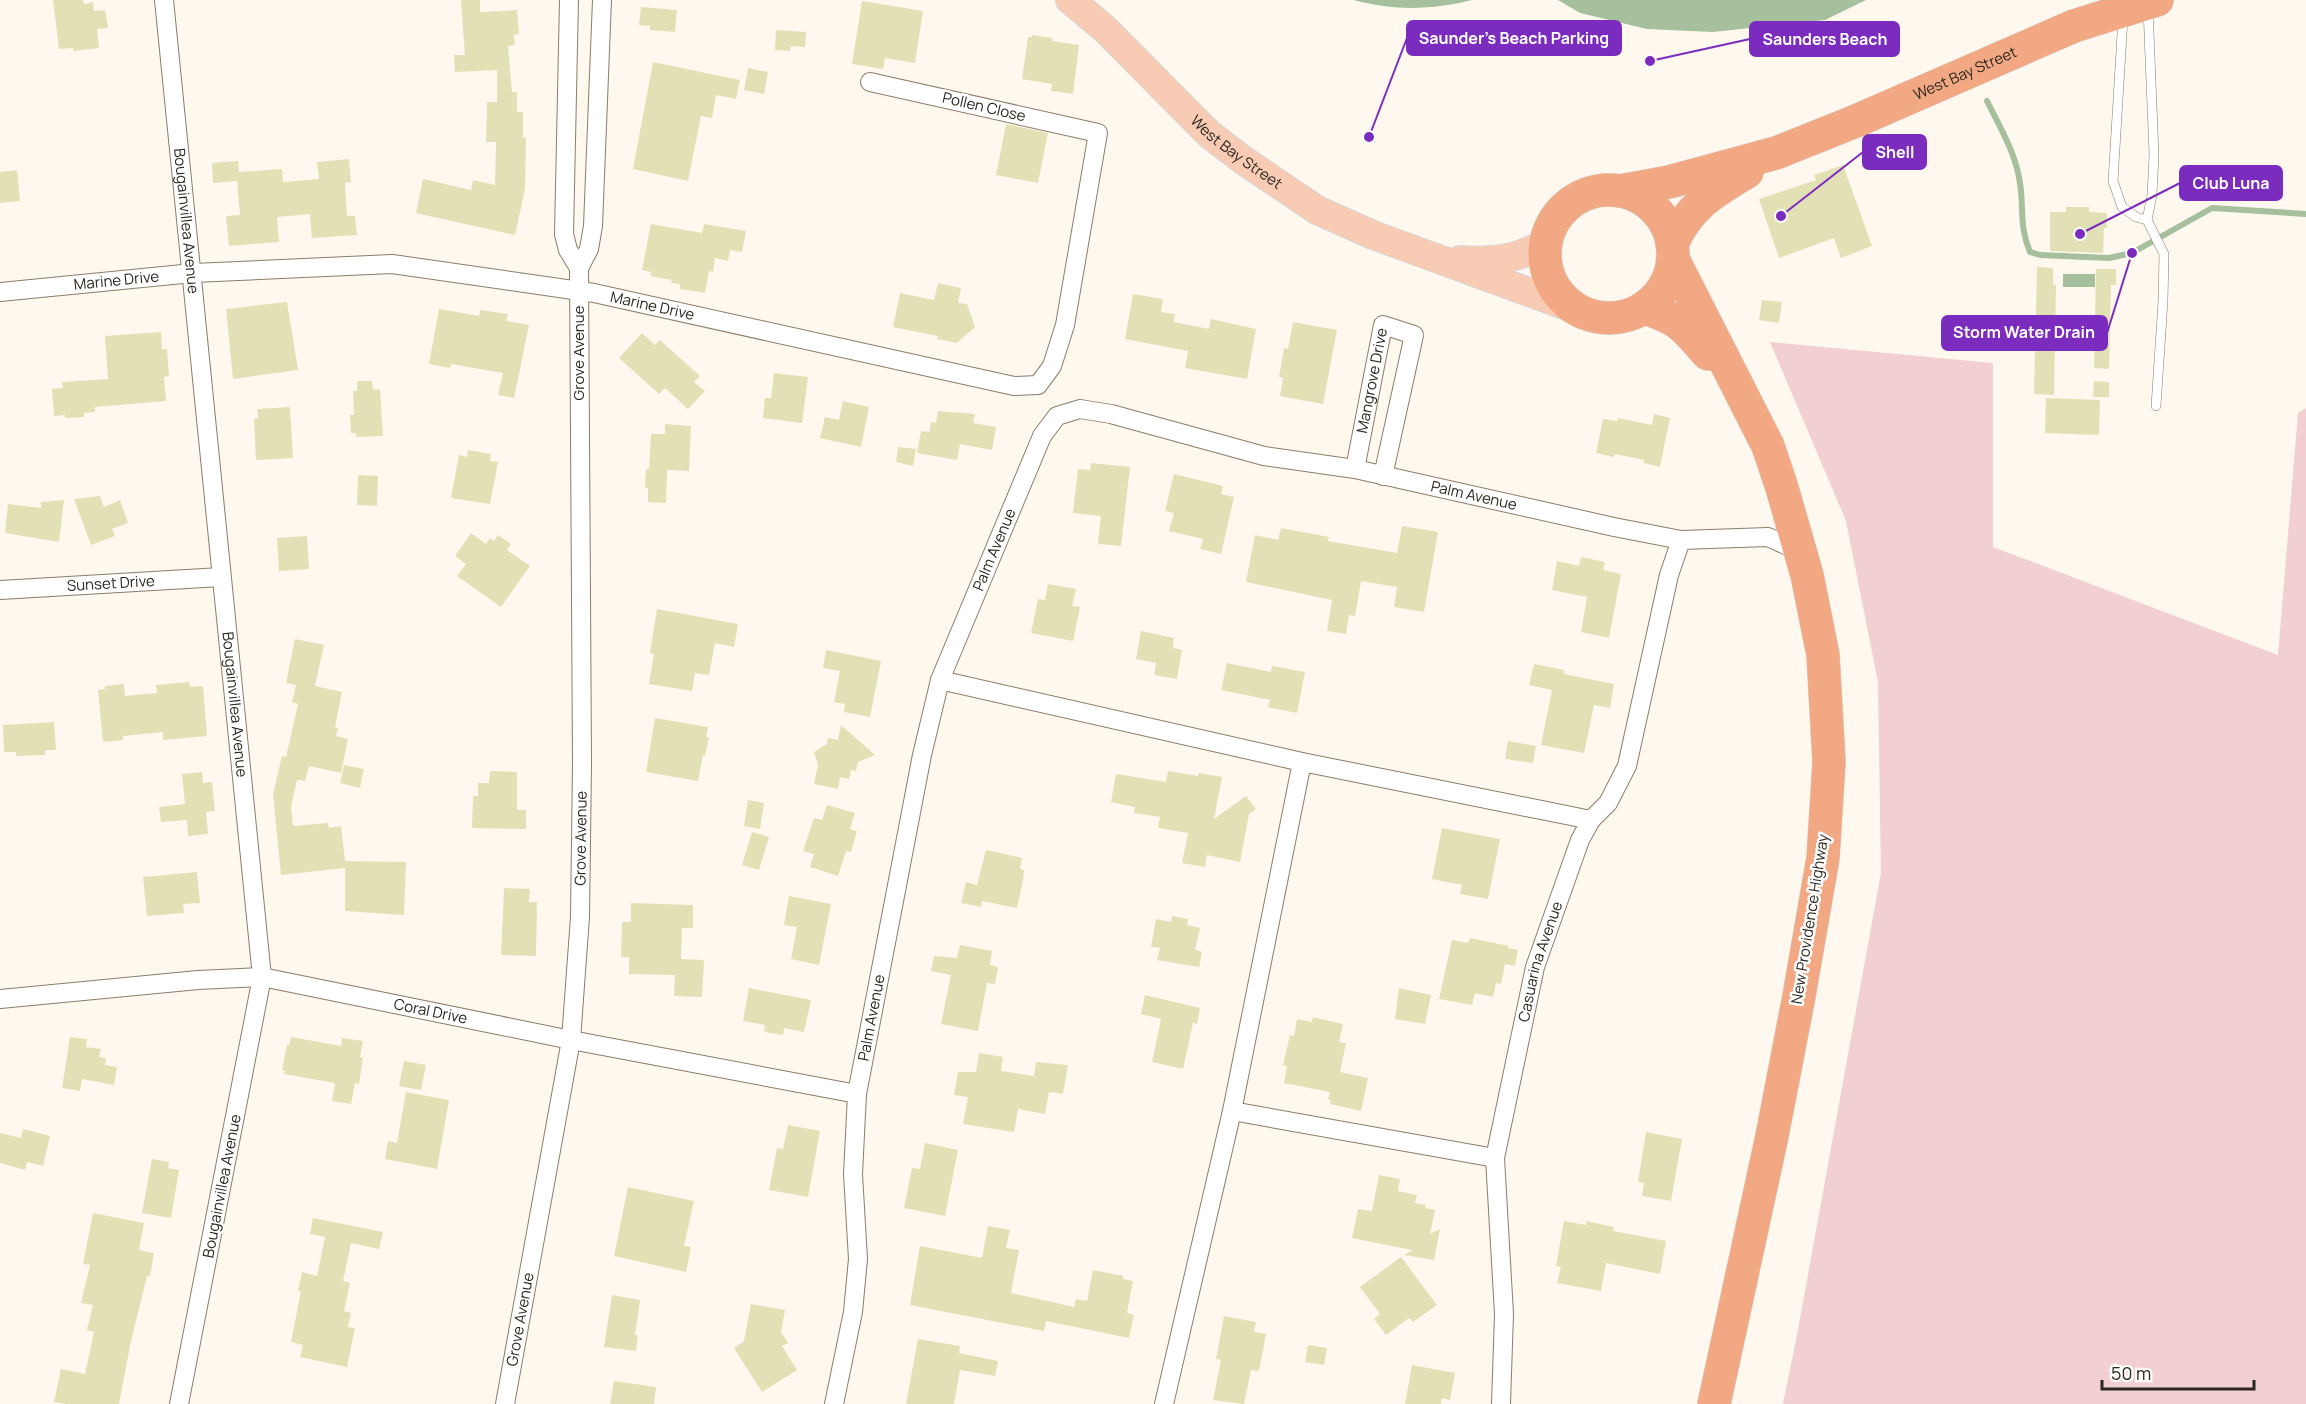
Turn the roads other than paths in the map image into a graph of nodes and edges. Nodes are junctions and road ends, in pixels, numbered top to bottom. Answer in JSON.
{"nodes":[{"id":1,"x":164,"y":0,"type":"edge"},
{"id":2,"x":569,"y":0,"type":"edge"},
{"id":3,"x":602,"y":0,"type":"edge"},
{"id":4,"x":1070,"y":0,"type":"edge"},
{"id":5,"x":2142,"y":4,"type":"edge"},
{"id":6,"x":870,"y":82,"type":"dead end"},
{"id":7,"x":1098,"y":133,"type":"joint"},
{"id":8,"x":1776,"y":153,"type":"junction"},
{"id":9,"x":1620,"y":191,"type":"junction"},
{"id":10,"x":2147,"y":220,"type":"junction"},
{"id":11,"x":1545,"y":243,"type":"junction"},
{"id":12,"x":1673,"y":251,"type":"junction"},
{"id":13,"x":1434,"y":258,"type":"junction"},
{"id":14,"x":579,"y":268,"type":"junction"},
{"id":15,"x":193,"y":273,"type":"junction"},
{"id":16,"x":0,"y":292,"type":"edge"},
{"id":17,"x":579,"y":292,"type":"junction"},
{"id":18,"x":1645,"y":308,"type":"junction"},
{"id":19,"x":1575,"y":309,"type":"junction"},
{"id":20,"x":1746,"y":403,"type":"junction"},
{"id":21,"x":2156,"y":406,"type":"dead end"},
{"id":22,"x":1355,"y":469,"type":"junction"},
{"id":23,"x":1383,"y":476,"type":"junction"},
{"id":24,"x":1787,"y":506,"type":"junction"},
{"id":25,"x":1768,"y":537,"type":"junction"},
{"id":26,"x":1681,"y":540,"type":"junction"},
{"id":27,"x":1801,"y":552,"type":"junction"},
{"id":28,"x":221,"y":577,"type":"junction"},
{"id":29,"x":0,"y":590,"type":"edge"},
{"id":30,"x":940,"y":680,"type":"junction"},
{"id":31,"x":1302,"y":762,"type":"junction"},
{"id":32,"x":1591,"y":820,"type":"junction"},
{"id":33,"x":262,"y":977,"type":"junction"},
{"id":34,"x":0,"y":999,"type":"edge"},
{"id":35,"x":571,"y":1040,"type":"junction"},
{"id":36,"x":857,"y":1094,"type":"junction"},
{"id":37,"x":1232,"y":1111,"type":"junction"},
{"id":38,"x":1495,"y":1158,"type":"junction"},
{"id":39,"x":178,"y":1404,"type":"edge"},
{"id":40,"x":504,"y":1404,"type":"edge"},
{"id":41,"x":834,"y":1404,"type":"edge"},
{"id":42,"x":1164,"y":1404,"type":"edge"},
{"id":43,"x":1501,"y":1404,"type":"edge"},
{"id":44,"x":1714,"y":1404,"type":"edge"}],
"edges":[{"from":1,"to":15,"type":"street","name":"Bougainvillea Avenue"},
{"from":2,"to":14,"type":"street","name":"Grove Avenue"},
{"from":3,"to":14,"type":"street","name":"Grove Avenue"},
{"from":4,"to":13,"type":"main road","name":"West Bay Street"},
{"from":5,"to":8,"type":"highway","name":"West Bay Street"},
{"from":5,"to":10,"type":"lane"},
{"from":5,"to":10,"type":"lane"},
{"from":6,"to":7,"type":"street","name":"Pollen Close"},
{"from":7,"to":17,"type":"street","name":"Marine Drive"},
{"from":8,"to":9,"type":"highway","name":"West Bay Street"},
{"from":8,"to":12,"type":"highway","name":"West Bay Street"},
{"from":9,"to":11,"type":"highway","name":"West Bay Street"},
{"from":9,"to":12,"type":"highway"},
{"from":10,"to":21,"type":"lane"},
{"from":11,"to":13,"type":"main road","name":"West Bay Street"},
{"from":11,"to":19,"type":"highway","name":"West Bay Street"},
{"from":12,"to":18,"type":"highway","name":"West Bay Street"},
{"from":12,"to":20,"type":"highway","name":"New Providence Highway"},
{"from":13,"to":19,"type":"main road","name":"West Bay Street"},
{"from":14,"to":17,"type":"street","name":"Grove Avenue"},
{"from":15,"to":16,"type":"street","name":"Marine Drive"},
{"from":15,"to":17,"type":"street","name":"Marine Drive"},
{"from":15,"to":28,"type":"street","name":"Bougainvillea Avenue"},
{"from":17,"to":35,"type":"street","name":"Grove Avenue"},
{"from":18,"to":19,"type":"highway","name":"West Bay Street"},
{"from":18,"to":20,"type":"highway","name":"New Providence Highway"},
{"from":20,"to":24,"type":"highway","name":"New Providence Highway"},
{"from":22,"to":23,"type":"street","name":"Palm Avenue"},
{"from":22,"to":23,"type":"street","name":"Mangrove Drive"},
{"from":22,"to":30,"type":"street","name":"Palm Avenue"},
{"from":23,"to":26,"type":"street","name":"Palm Avenue"},
{"from":24,"to":25,"type":"street"},
{"from":24,"to":27,"type":"highway","name":"New Providence Highway"},
{"from":25,"to":26,"type":"street","name":"Palm Avenue"},
{"from":25,"to":27,"type":"street","name":"Palm Avenue"},
{"from":26,"to":32,"type":"street","name":"Casuarina Avenue"},
{"from":27,"to":44,"type":"highway","name":"New Providence Highway"},
{"from":28,"to":29,"type":"street","name":"Sunset Drive"},
{"from":28,"to":33,"type":"street","name":"Bougainvillea Avenue"},
{"from":30,"to":31,"type":"street"},
{"from":30,"to":36,"type":"street","name":"Palm Avenue"},
{"from":31,"to":32,"type":"street"},
{"from":31,"to":37,"type":"street"},
{"from":32,"to":38,"type":"street","name":"Casuarina Avenue"},
{"from":33,"to":34,"type":"street","name":"Coral Drive"},
{"from":33,"to":35,"type":"street","name":"Coral Drive"},
{"from":33,"to":39,"type":"street","name":"Bougainvillea Avenue"},
{"from":35,"to":36,"type":"street","name":"Coral Drive"},
{"from":35,"to":40,"type":"street","name":"Grove Avenue"},
{"from":36,"to":41,"type":"street","name":"Palm Avenue"},
{"from":37,"to":38,"type":"street"},
{"from":37,"to":42,"type":"street"},
{"from":38,"to":43,"type":"street","name":"Casuarina Avenue"}]}
